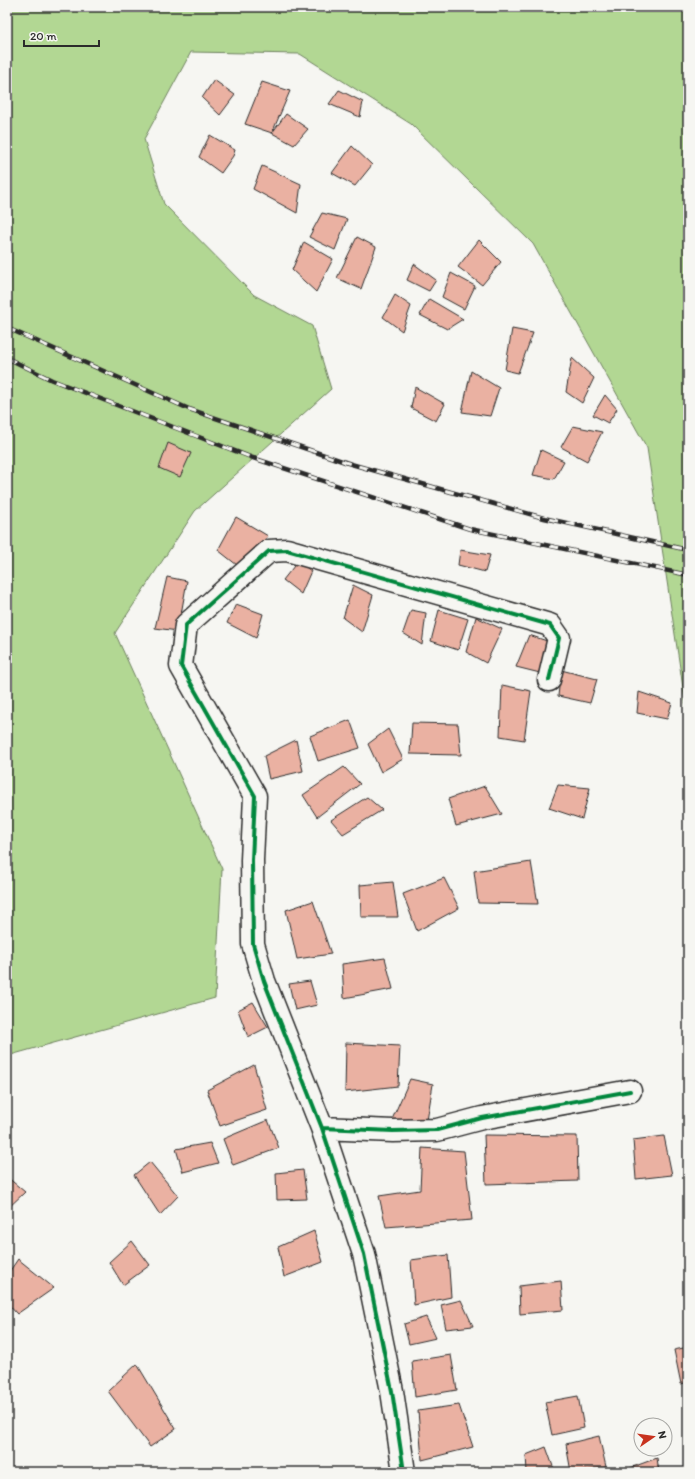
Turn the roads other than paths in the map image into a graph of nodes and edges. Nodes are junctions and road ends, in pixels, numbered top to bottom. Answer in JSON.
{"nodes":[{"id":1,"x":549,"y":680,"type":"dead end"},
{"id":2,"x":630,"y":1091,"type":"dead end"},
{"id":3,"x":322,"y":1128,"type":"junction"},
{"id":4,"x":404,"y":1472,"type":"edge"}],
"edges":[{"from":1,"to":3,"type":"street"},
{"from":2,"to":3,"type":"street"},
{"from":3,"to":4,"type":"street"}]}
